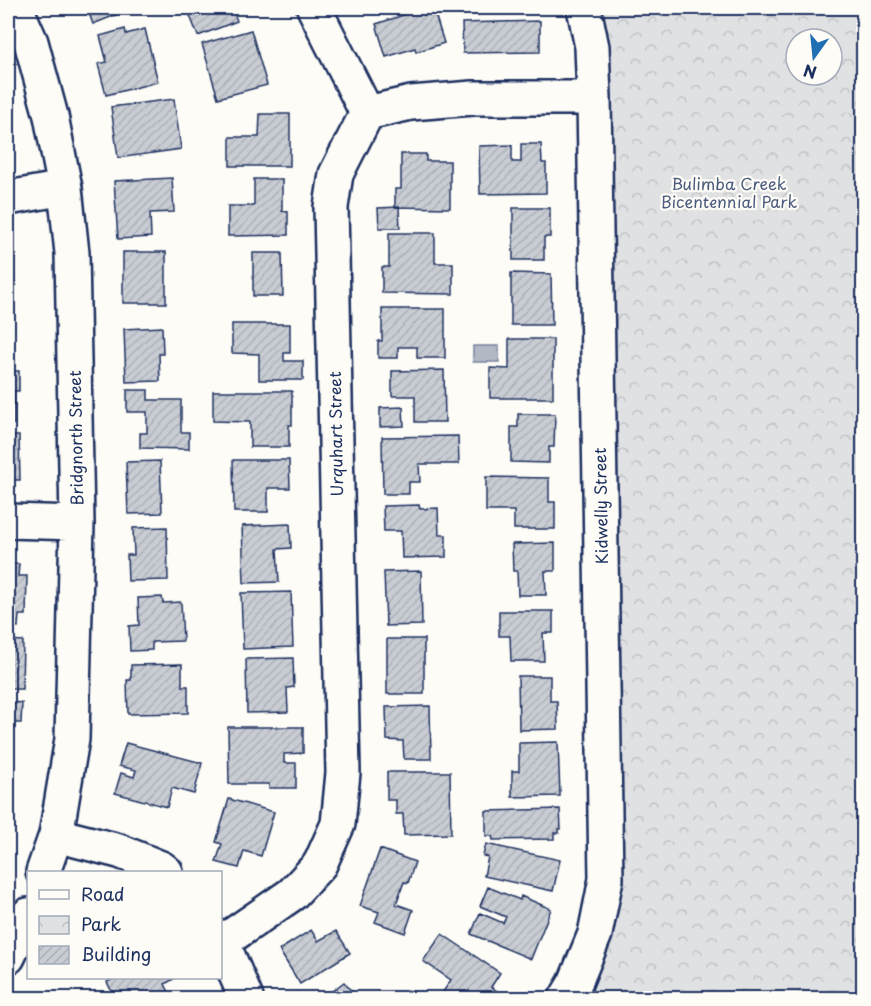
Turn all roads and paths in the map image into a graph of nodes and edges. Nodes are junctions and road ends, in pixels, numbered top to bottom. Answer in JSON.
{"nodes":[{"id":1,"x":16,"y":8,"type":"edge"},
{"id":2,"x":314,"y":8,"type":"edge"},
{"id":3,"x":584,"y":8,"type":"edge"},
{"id":4,"x":594,"y":98,"type":"junction"},
{"id":5,"x":367,"y":113,"type":"junction"},
{"id":6,"x":65,"y":188,"type":"junction"},
{"id":7,"x":8,"y":198,"type":"edge"},
{"id":8,"x":8,"y":521,"type":"edge"},
{"id":9,"x":77,"y":523,"type":"junction"},
{"id":10,"x":56,"y":835,"type":"junction"},
{"id":11,"x":44,"y":871,"type":"edge"},
{"id":12,"x":164,"y":871,"type":"edge"},
{"id":13,"x":27,"y":917,"type":"edge"},
{"id":14,"x":222,"y":939,"type":"edge"},
{"id":15,"x":8,"y":957,"type":"edge"},
{"id":16,"x":246,"y":999,"type":"edge"},
{"id":17,"x":566,"y":999,"type":"edge"}],
"edges":[{"from":1,"to":6,"type":"street","name":"Bridgnorth Street"},
{"from":2,"to":5,"type":"street"},
{"from":3,"to":4,"type":"street","name":"Kidwelly Street"},
{"from":4,"to":5,"type":"street"},
{"from":4,"to":17,"type":"street","name":"Kidwelly Street"},
{"from":5,"to":14,"type":"street","name":"Urquhart Street"},
{"from":6,"to":7,"type":"street"},
{"from":6,"to":9,"type":"street","name":"Bridgnorth Street"},
{"from":8,"to":9,"type":"street"},
{"from":9,"to":10,"type":"street","name":"Bridgnorth Street"},
{"from":10,"to":11,"type":"street","name":"Bridgnorth Street"},
{"from":10,"to":12,"type":"street"},
{"from":13,"to":15,"type":"street"},
{"from":14,"to":16,"type":"street"}]}
